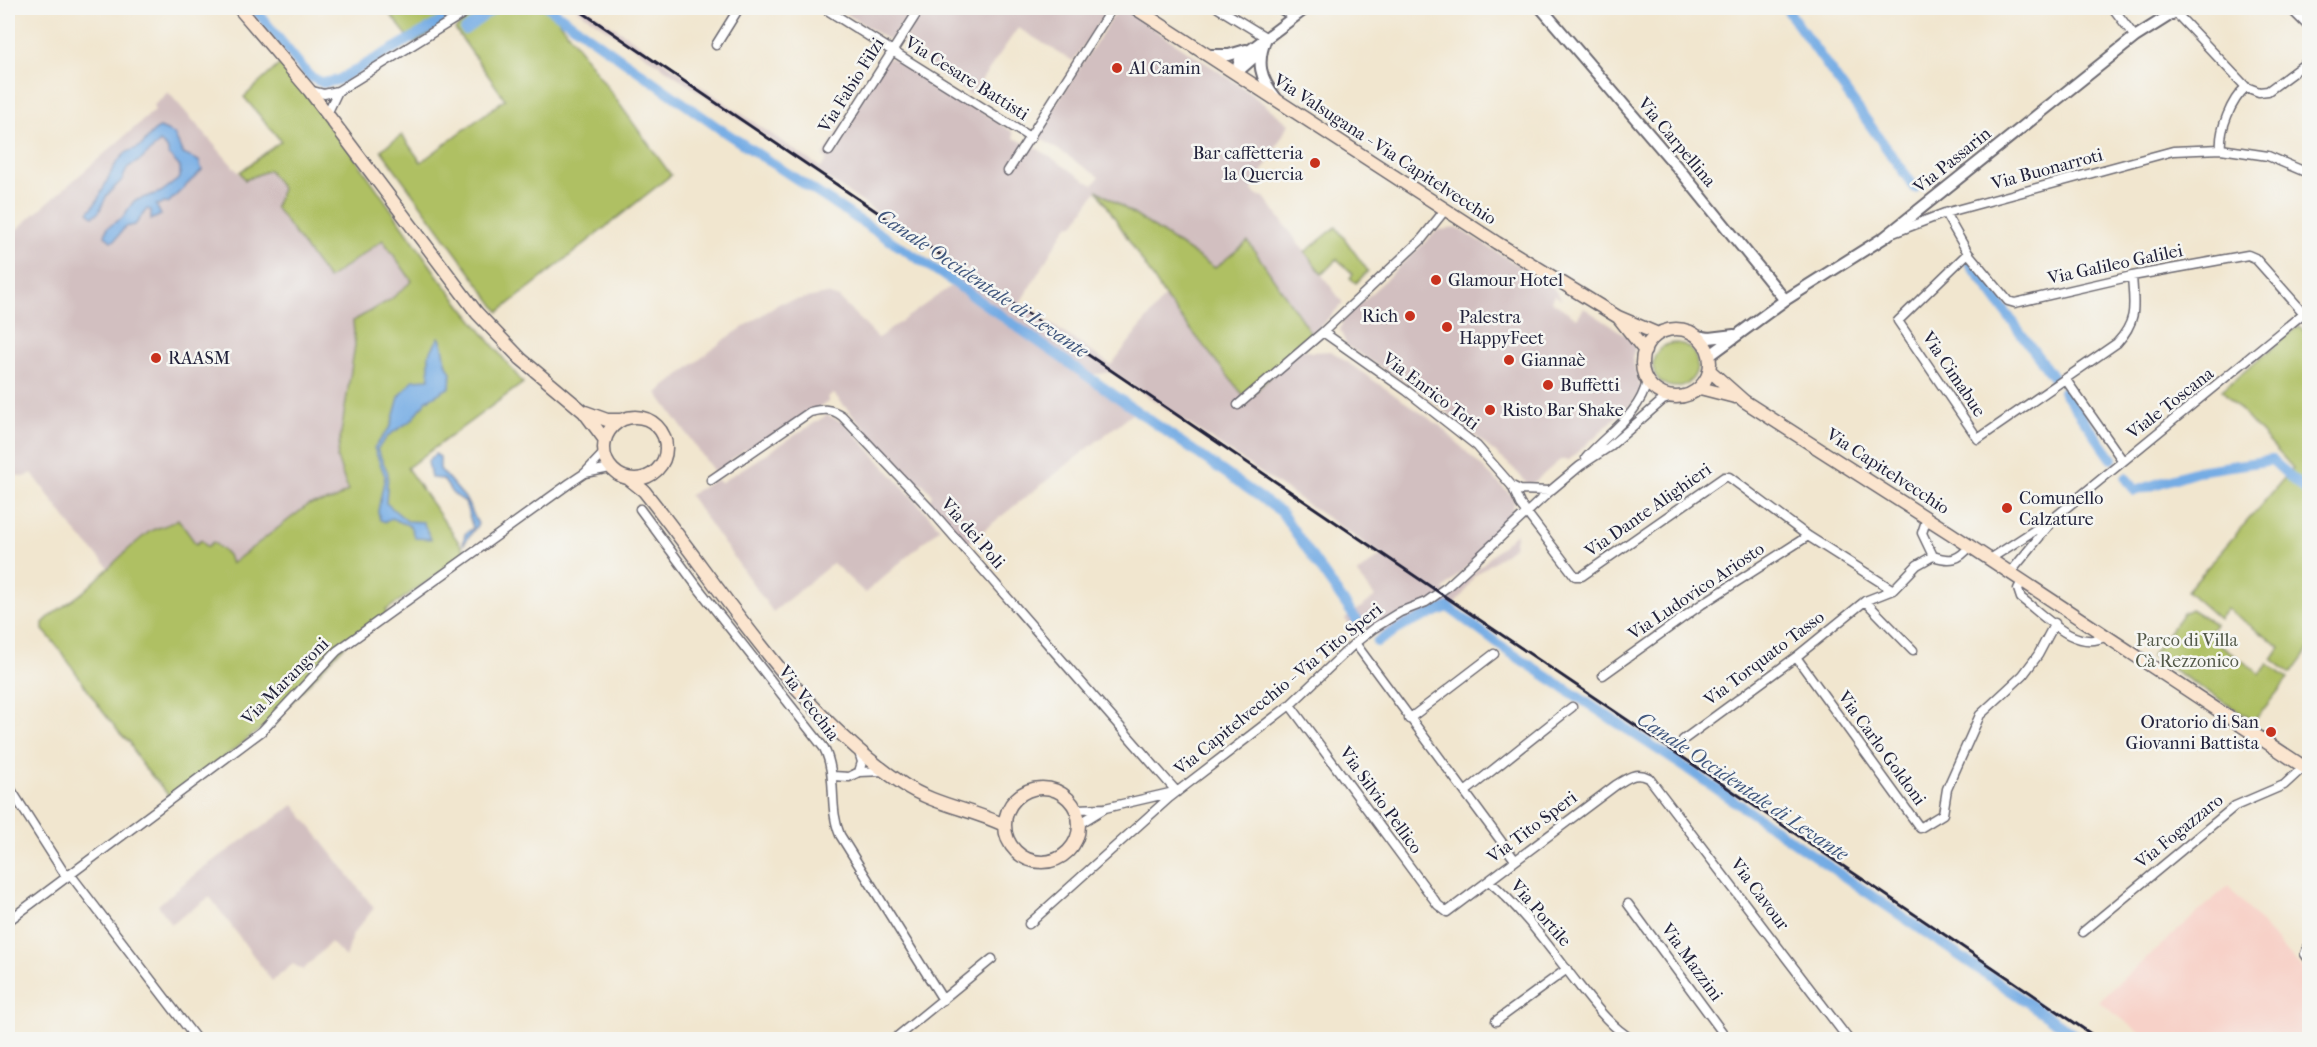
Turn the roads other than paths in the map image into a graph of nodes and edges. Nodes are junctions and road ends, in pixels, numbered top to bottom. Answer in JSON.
{"nodes":[{"id":1,"x":239,"y":8,"type":"edge"},
{"id":2,"x":472,"y":8,"type":"edge"},
{"id":3,"x":739,"y":8,"type":"edge"},
{"id":4,"x":824,"y":8,"type":"edge"},
{"id":5,"x":920,"y":8,"type":"edge"},
{"id":6,"x":1112,"y":8,"type":"edge"},
{"id":7,"x":1135,"y":8,"type":"edge"},
{"id":8,"x":1218,"y":8,"type":"edge"},
{"id":9,"x":1280,"y":8,"type":"edge"},
{"id":10,"x":1306,"y":8,"type":"edge"},
{"id":11,"x":1541,"y":8,"type":"edge"},
{"id":12,"x":2113,"y":8,"type":"edge"},
{"id":13,"x":2304,"y":8,"type":"edge"},
{"id":14,"x":2178,"y":10,"type":"edge"},
{"id":15,"x":2293,"y":10,"type":"edge"},
{"id":16,"x":1293,"y":17,"type":"junction"},
{"id":17,"x":2310,"y":28,"type":"edge"},
{"id":18,"x":2135,"y":37,"type":"junction"},
{"id":19,"x":1267,"y":38,"type":"junction"},
{"id":20,"x":716,"y":45,"type":"dead end"},
{"id":21,"x":1250,"y":49,"type":"junction"},
{"id":22,"x":1262,"y":49,"type":"junction"},
{"id":23,"x":892,"y":50,"type":"junction"},
{"id":24,"x":1207,"y":55,"type":"junction"},
{"id":25,"x":2310,"y":60,"type":"edge"},
{"id":26,"x":1236,"y":73,"type":"junction"},
{"id":27,"x":2246,"y":87,"type":"junction"},
{"id":28,"x":309,"y":90,"type":"junction"},
{"id":29,"x":338,"y":91,"type":"junction"},
{"id":30,"x":1280,"y":103,"type":"junction"},
{"id":31,"x":327,"y":114,"type":"junction"},
{"id":32,"x":1031,"y":138,"type":"junction"},
{"id":33,"x":2221,"y":149,"type":"junction"},
{"id":34,"x":830,"y":151,"type":"dead end"},
{"id":35,"x":1008,"y":171,"type":"dead end"},
{"id":36,"x":2310,"y":174,"type":"edge"},
{"id":37,"x":1445,"y":210,"type":"junction"},
{"id":38,"x":1945,"y":213,"type":"junction"},
{"id":39,"x":1885,"y":237,"type":"junction"},
{"id":40,"x":1968,"y":253,"type":"junction"},
{"id":41,"x":2132,"y":276,"type":"junction"},
{"id":42,"x":1785,"y":300,"type":"junction"},
{"id":43,"x":2308,"y":314,"type":"edge"},
{"id":44,"x":1618,"y":317,"type":"junction"},
{"id":45,"x":1323,"y":332,"type":"junction"},
{"id":46,"x":1741,"y":333,"type":"junction"},
{"id":47,"x":1658,"y":334,"type":"junction"},
{"id":48,"x":1696,"y":336,"type":"junction"},
{"id":49,"x":1644,"y":351,"type":"junction"},
{"id":50,"x":1709,"y":356,"type":"junction"},
{"id":51,"x":1709,"y":370,"type":"junction"},
{"id":52,"x":2066,"y":380,"type":"junction"},
{"id":53,"x":1647,"y":381,"type":"junction"},
{"id":54,"x":1700,"y":388,"type":"junction"},
{"id":55,"x":1672,"y":396,"type":"junction"},
{"id":56,"x":1744,"y":400,"type":"junction"},
{"id":57,"x":1238,"y":405,"type":"dead end"},
{"id":58,"x":584,"y":412,"type":"junction"},
{"id":59,"x":621,"y":420,"type":"junction"},
{"id":60,"x":604,"y":447,"type":"junction"},
{"id":61,"x":2123,"y":460,"type":"junction"},
{"id":62,"x":1580,"y":465,"type":"junction"},
{"id":63,"x":610,"y":468,"type":"junction"},
{"id":64,"x":657,"y":470,"type":"junction"},
{"id":65,"x":585,"y":473,"type":"junction"},
{"id":66,"x":629,"y":479,"type":"junction"},
{"id":67,"x":711,"y":480,"type":"dead end"},
{"id":68,"x":1512,"y":486,"type":"junction"},
{"id":69,"x":1550,"y":491,"type":"junction"},
{"id":70,"x":650,"y":499,"type":"junction"},
{"id":71,"x":640,"y":509,"type":"dead end"},
{"id":72,"x":1528,"y":514,"type":"junction"},
{"id":73,"x":2055,"y":517,"type":"junction"},
{"id":74,"x":1927,"y":518,"type":"junction"},
{"id":75,"x":1808,"y":536,"type":"junction"},
{"id":76,"x":1970,"y":546,"type":"junction"},
{"id":77,"x":1933,"y":556,"type":"junction"},
{"id":78,"x":1990,"y":559,"type":"junction"},
{"id":79,"x":2010,"y":573,"type":"junction"},
{"id":80,"x":2022,"y":581,"type":"junction"},
{"id":81,"x":1893,"y":590,"type":"junction"},
{"id":82,"x":1865,"y":601,"type":"junction"},
{"id":83,"x":2055,"y":624,"type":"junction"},
{"id":84,"x":2106,"y":636,"type":"junction"},
{"id":85,"x":1355,"y":643,"type":"junction"},
{"id":86,"x":1913,"y":650,"type":"dead end"},
{"id":87,"x":1494,"y":654,"type":"dead end"},
{"id":88,"x":1796,"y":657,"type":"junction"},
{"id":89,"x":1603,"y":675,"type":"dead end"},
{"id":90,"x":1290,"y":705,"type":"junction"},
{"id":91,"x":1572,"y":707,"type":"dead end"},
{"id":92,"x":1409,"y":718,"type":"junction"},
{"id":93,"x":1683,"y":740,"type":"dead end"},
{"id":94,"x":859,"y":751,"type":"junction"},
{"id":95,"x":2307,"y":766,"type":"edge"},
{"id":96,"x":885,"y":771,"type":"junction"},
{"id":97,"x":859,"y":772,"type":"junction"},
{"id":98,"x":1640,"y":774,"type":"joint"},
{"id":99,"x":833,"y":776,"type":"junction"},
{"id":100,"x":8,"y":785,"type":"edge"},
{"id":101,"x":1177,"y":792,"type":"junction"},
{"id":102,"x":1465,"y":792,"type":"junction"},
{"id":103,"x":1105,"y":808,"type":"junction"},
{"id":104,"x":1076,"y":809,"type":"junction"},
{"id":105,"x":1007,"y":810,"type":"junction"},
{"id":106,"x":978,"y":813,"type":"junction"},
{"id":107,"x":1004,"y":825,"type":"junction"},
{"id":108,"x":1079,"y":825,"type":"junction"},
{"id":109,"x":1515,"y":860,"type":"junction"},
{"id":110,"x":68,"y":875,"type":"junction"},
{"id":111,"x":1489,"y":880,"type":"junction"},
{"id":112,"x":1629,"y":904,"type":"dead end"},
{"id":113,"x":1447,"y":912,"type":"joint"},
{"id":114,"x":8,"y":921,"type":"edge"},
{"id":115,"x":1029,"y":924,"type":"dead end"},
{"id":116,"x":2083,"y":932,"type":"dead end"},
{"id":117,"x":2310,"y":941,"type":"edge"},
{"id":118,"x":992,"y":958,"type":"dead end"},
{"id":119,"x":2309,"y":960,"type":"edge"},
{"id":120,"x":1567,"y":969,"type":"junction"},
{"id":121,"x":943,"y":1000,"type":"junction"},
{"id":122,"x":1496,"y":1021,"type":"dead end"},
{"id":123,"x":1621,"y":1033,"type":"junction"},
{"id":124,"x":197,"y":1040,"type":"edge"},
{"id":125,"x":893,"y":1040,"type":"edge"},
{"id":126,"x":1614,"y":1040,"type":"edge"},
{"id":127,"x":1633,"y":1040,"type":"edge"},
{"id":128,"x":1728,"y":1040,"type":"edge"},
{"id":129,"x":1850,"y":1040,"type":"edge"}],
"edges":[{"from":1,"to":28,"type":"main road"},
{"from":2,"to":29,"type":"street"},
{"from":3,"to":20,"type":"street"},
{"from":4,"to":23,"type":"street","name":"Via Cesare Battisti"},
{"from":5,"to":23,"type":"street","name":"Via Fabio Filzi"},
{"from":6,"to":32,"type":"street"},
{"from":7,"to":24,"type":"main road","name":"Via Valsugana - Via Capitelvecchio"},
{"from":8,"to":19,"type":"street"},
{"from":9,"to":16,"type":"street"},
{"from":10,"to":16,"type":"street"},
{"from":11,"to":42,"type":"street","name":"Via Carpellina"},
{"from":12,"to":18,"type":"street"},
{"from":13,"to":15,"type":"street"},
{"from":14,"to":18,"type":"street","name":"Via Passarin"},
{"from":14,"to":27,"type":"street"},
{"from":15,"to":17,"type":"street"},
{"from":16,"to":19,"type":"street"},
{"from":18,"to":39,"type":"street","name":"Via Passarin"},
{"from":19,"to":21,"type":"street"},
{"from":19,"to":22,"type":"street"},
{"from":21,"to":24,"type":"street"},
{"from":21,"to":26,"type":"street"},
{"from":22,"to":26,"type":"street"},
{"from":22,"to":30,"type":"street"},
{"from":23,"to":32,"type":"street","name":"Via Cesare Battisti"},
{"from":23,"to":34,"type":"street","name":"Via Fabio Filzi"},
{"from":24,"to":26,"type":"main road","name":"Via Valsugana - Via Capitelvecchio"},
{"from":25,"to":27,"type":"street"},
{"from":26,"to":30,"type":"main road","name":"Via Valsugana - Via Capitelvecchio"},
{"from":27,"to":33,"type":"street"},
{"from":28,"to":29,"type":"street"},
{"from":28,"to":31,"type":"main road"},
{"from":29,"to":31,"type":"street"},
{"from":30,"to":37,"type":"main road","name":"Via Valsugana - Via Capitelvecchio"},
{"from":31,"to":58,"type":"main road"},
{"from":32,"to":35,"type":"street"},
{"from":33,"to":36,"type":"street","name":"Via Buonarroti"},
{"from":33,"to":38,"type":"street","name":"Via Buonarroti"},
{"from":37,"to":44,"type":"main road","name":"Via Valsugana - Via Capitelvecchio"},
{"from":37,"to":45,"type":"street"},
{"from":38,"to":39,"type":"street","name":"Via Buonarroti"},
{"from":38,"to":40,"type":"street","name":"Via Galileo Galilei"},
{"from":39,"to":42,"type":"street","name":"Via Passarin"},
{"from":40,"to":41,"type":"street","name":"Via Galileo Galilei"},
{"from":40,"to":52,"type":"street","name":"Via Cimabue"},
{"from":41,"to":43,"type":"street","name":"Via Galileo Galilei"},
{"from":41,"to":52,"type":"street"},
{"from":42,"to":46,"type":"street","name":"Via Passarin"},
{"from":43,"to":61,"type":"street","name":"Viale Toscana"},
{"from":44,"to":47,"type":"main road"},
{"from":44,"to":49,"type":"main road"},
{"from":45,"to":57,"type":"street"},
{"from":45,"to":68,"type":"street","name":"Via Enrico Toti"},
{"from":46,"to":48,"type":"street","name":"Via Passarin"},
{"from":46,"to":50,"type":"street","name":"Via Passarin"},
{"from":47,"to":48,"type":"main road"},
{"from":47,"to":49,"type":"main road"},
{"from":48,"to":50,"type":"main road"},
{"from":49,"to":53,"type":"main road"},
{"from":50,"to":51,"type":"main road"},
{"from":51,"to":54,"type":"main road"},
{"from":51,"to":56,"type":"main road","name":"Via Capitelvecchio"},
{"from":52,"to":61,"type":"street"},
{"from":53,"to":55,"type":"main road"},
{"from":53,"to":62,"type":"street"},
{"from":54,"to":55,"type":"main road"},
{"from":54,"to":56,"type":"main road","name":"Via Capitelvecchio"},
{"from":55,"to":62,"type":"street"},
{"from":56,"to":74,"type":"main road","name":"Via Capitelvecchio"},
{"from":58,"to":59,"type":"main road"},
{"from":58,"to":60,"type":"main road"},
{"from":59,"to":60,"type":"main road"},
{"from":59,"to":64,"type":"main road"},
{"from":60,"to":63,"type":"main road"},
{"from":60,"to":65,"type":"street","name":"Via Marangoni"},
{"from":61,"to":73,"type":"street","name":"Viale Toscana"},
{"from":62,"to":69,"type":"street","name":"Via Capitelvecchio - Via Tito Speri"},
{"from":63,"to":65,"type":"street","name":"Via Marangoni"},
{"from":63,"to":66,"type":"main road"},
{"from":64,"to":66,"type":"main road"},
{"from":64,"to":70,"type":"main road"},
{"from":65,"to":110,"type":"street","name":"Via Marangoni"},
{"from":66,"to":70,"type":"main road"},
{"from":67,"to":101,"type":"street","name":"Via dei Poli"},
{"from":68,"to":69,"type":"street"},
{"from":68,"to":72,"type":"street","name":"Via Enrico Toti"},
{"from":69,"to":72,"type":"street","name":"Via Capitelvecchio - Via Tito Speri"},
{"from":70,"to":94,"type":"main road"},
{"from":71,"to":99,"type":"street","name":"Via Vecchia"},
{"from":72,"to":75,"type":"street","name":"Via Dante Alighieri"},
{"from":72,"to":85,"type":"street","name":"Via Capitelvecchio - Via Tito Speri"},
{"from":73,"to":78,"type":"street","name":"Viale Toscana"},
{"from":73,"to":79,"type":"street","name":"Viale Toscana"},
{"from":74,"to":76,"type":"main road","name":"Via Capitelvecchio"},
{"from":74,"to":77,"type":"street"},
{"from":75,"to":81,"type":"street","name":"Via Dante Alighieri"},
{"from":75,"to":89,"type":"street","name":"Via Ludovico Ariosto"},
{"from":76,"to":77,"type":"street"},
{"from":76,"to":78,"type":"main road","name":"Via Capitelvecchio"},
{"from":77,"to":81,"type":"street","name":"Via Torquato Tasso"},
{"from":78,"to":79,"type":"main road","name":"Via Capitelvecchio"},
{"from":79,"to":80,"type":"main road","name":"Via Capitelvecchio"},
{"from":80,"to":83,"type":"street"},
{"from":80,"to":84,"type":"main road","name":"Via Capitelvecchio"},
{"from":81,"to":82,"type":"street","name":"Via Torquato Tasso"},
{"from":82,"to":86,"type":"street"},
{"from":82,"to":88,"type":"street","name":"Via Torquato Tasso"},
{"from":83,"to":84,"type":"street"},
{"from":83,"to":88,"type":"street","name":"Via Carlo Goldoni"},
{"from":84,"to":95,"type":"main road","name":"Via Capitelvecchio"},
{"from":85,"to":90,"type":"street","name":"Via Capitelvecchio - Via Tito Speri"},
{"from":85,"to":92,"type":"street"},
{"from":87,"to":92,"type":"street"},
{"from":88,"to":93,"type":"street","name":"Via Torquato Tasso"},
{"from":90,"to":101,"type":"street","name":"Via Capitelvecchio - Via Tito Speri"},
{"from":90,"to":113,"type":"street","name":"Via Silvio Pellico"},
{"from":91,"to":102,"type":"street"},
{"from":92,"to":102,"type":"street"},
{"from":94,"to":96,"type":"main road"},
{"from":94,"to":97,"type":"street"},
{"from":95,"to":116,"type":"street","name":"Via Fogazzaro"},
{"from":96,"to":97,"type":"street"},
{"from":96,"to":106,"type":"main road"},
{"from":97,"to":99,"type":"street"},
{"from":98,"to":109,"type":"street","name":"Via Tito Speri"},
{"from":98,"to":129,"type":"street","name":"Via Cavour"},
{"from":99,"to":121,"type":"street","name":"Via Vecchia"},
{"from":100,"to":110,"type":"street"},
{"from":101,"to":103,"type":"street"},
{"from":101,"to":115,"type":"street","name":"Via Capitelvecchio - Via Tito Speri"},
{"from":102,"to":109,"type":"street"},
{"from":103,"to":104,"type":"street"},
{"from":103,"to":108,"type":"street"},
{"from":104,"to":105,"type":"main road"},
{"from":104,"to":108,"type":"main road"},
{"from":105,"to":106,"type":"main road"},
{"from":105,"to":107,"type":"main road"},
{"from":106,"to":107,"type":"main road"},
{"from":107,"to":108,"type":"main road"},
{"from":109,"to":111,"type":"street","name":"Via Tito Speri"},
{"from":110,"to":114,"type":"street","name":"Via Marangoni"},
{"from":110,"to":124,"type":"street"},
{"from":111,"to":113,"type":"street","name":"Via Tito Speri"},
{"from":111,"to":120,"type":"street","name":"Via Portile"},
{"from":112,"to":128,"type":"street","name":"Via Mazzini"},
{"from":117,"to":119,"type":"street"},
{"from":118,"to":121,"type":"street"},
{"from":120,"to":122,"type":"street","name":"Via Portile"},
{"from":120,"to":123,"type":"street","name":"Via Portile"},
{"from":121,"to":125,"type":"street"},
{"from":123,"to":126,"type":"street"},
{"from":123,"to":127,"type":"street","name":"Via Portile"}]}
